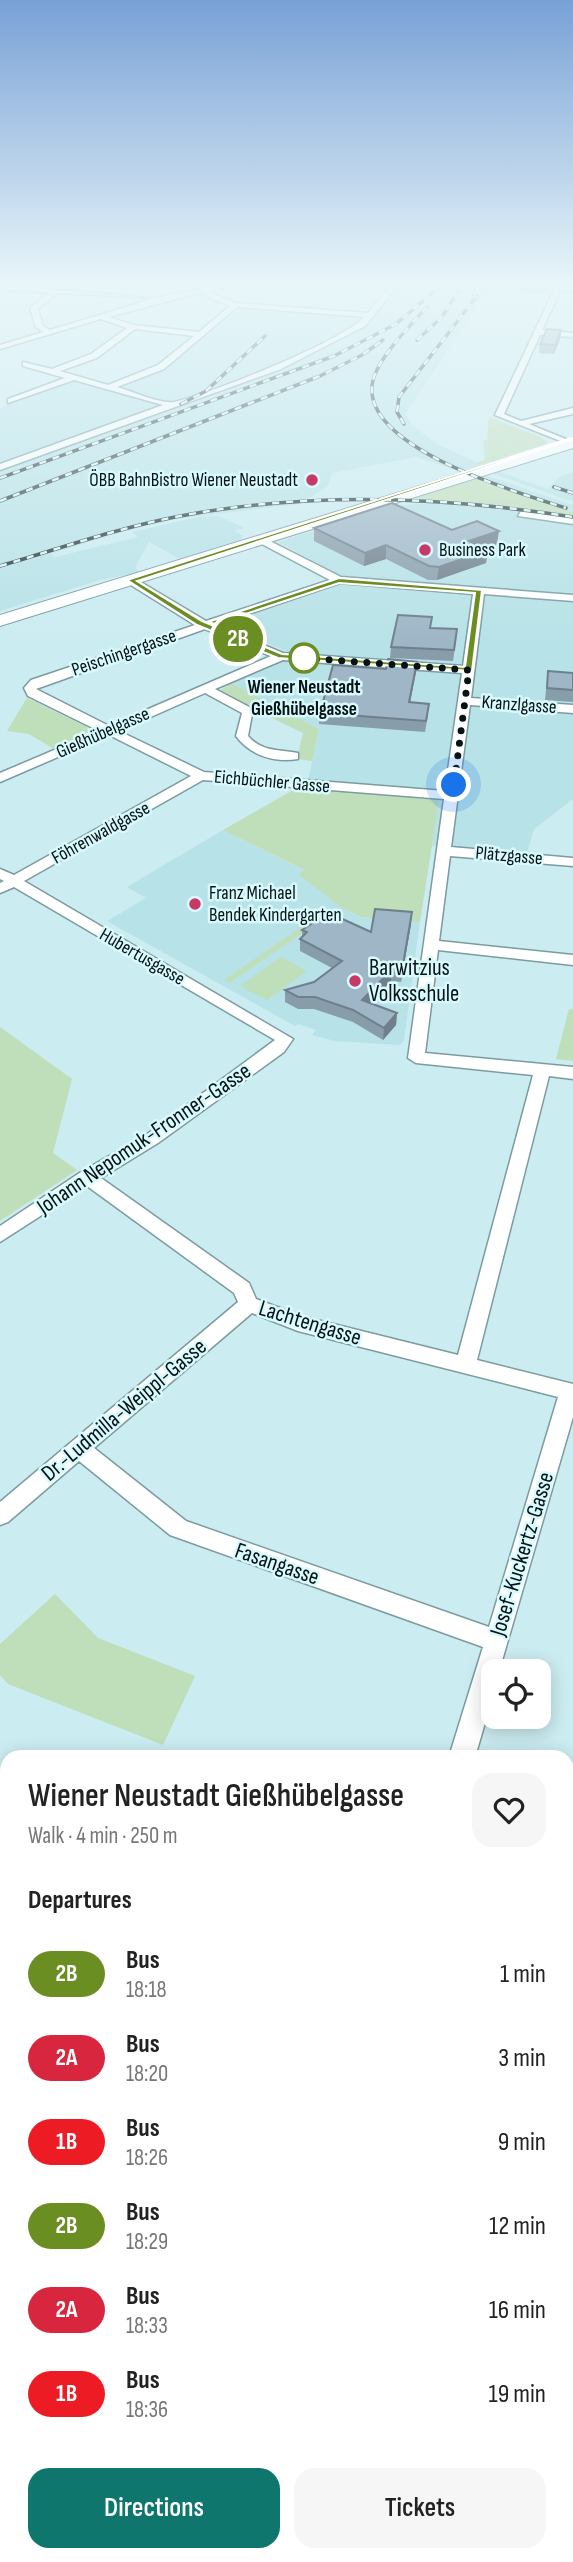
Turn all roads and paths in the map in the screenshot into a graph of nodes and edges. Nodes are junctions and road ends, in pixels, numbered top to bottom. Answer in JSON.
{"nodes":[{"id":1,"x":166,"y":404,"type":"edge"},
{"id":2,"x":175,"y":404,"type":"edge"},
{"id":3,"x":504,"y":404,"type":"edge"},
{"id":4,"x":171,"y":405,"type":"junction"},
{"id":5,"x":573,"y":411,"type":"edge"},
{"id":6,"x":519,"y":424,"type":"junction"},
{"id":7,"x":570,"y":442,"type":"edge"},
{"id":8,"x":0,"y":467,"type":"edge"},
{"id":9,"x":521,"y":514,"type":"dead end"},
{"id":10,"x":573,"y":521,"type":"edge"},
{"id":11,"x":262,"y":540,"type":"junction"},
{"id":12,"x":130,"y":580,"type":"junction"},
{"id":13,"x":339,"y":580,"type":"junction"},
{"id":14,"x":480,"y":592,"type":"junction"},
{"id":15,"x":573,"y":598,"type":"edge"},
{"id":16,"x":0,"y":621,"type":"edge"},
{"id":17,"x":205,"y":625,"type":"junction"},
{"id":18,"x":281,"y":656,"type":"junction"},
{"id":19,"x":469,"y":670,"type":"junction"},
{"id":20,"x":30,"y":688,"type":"joint"},
{"id":21,"x":206,"y":689,"type":"junction"},
{"id":22,"x":465,"y":701,"type":"junction"},
{"id":23,"x":573,"y":709,"type":"edge"},
{"id":24,"x":107,"y":731,"type":"junction"},
{"id":25,"x":293,"y":756,"type":"dead end"},
{"id":26,"x":201,"y":776,"type":"junction"},
{"id":27,"x":0,"y":778,"type":"edge"},
{"id":28,"x":452,"y":796,"type":"junction"},
{"id":29,"x":445,"y":851,"type":"junction"},
{"id":30,"x":573,"y":862,"type":"edge"},
{"id":31,"x":5,"y":881,"type":"edge"},
{"id":32,"x":433,"y":945,"type":"junction"},
{"id":33,"x":573,"y":960,"type":"edge"},
{"id":34,"x":285,"y":1039,"type":"joint"},
{"id":35,"x":542,"y":1069,"type":"junction"},
{"id":36,"x":573,"y":1073,"type":"edge"},
{"id":37,"x":87,"y":1177,"type":"junction"},
{"id":38,"x":0,"y":1235,"type":"edge"},
{"id":39,"x":249,"y":1304,"type":"junction"},
{"id":40,"x":465,"y":1365,"type":"junction"},
{"id":41,"x":571,"y":1392,"type":"edge"},
{"id":42,"x":79,"y":1448,"type":"junction"},
{"id":43,"x":0,"y":1515,"type":"edge"},
{"id":44,"x":496,"y":1641,"type":"junction"},
{"id":45,"x":464,"y":1750,"type":"edge"}],
"edges":[{"from":1,"to":4,"type":"street"},
{"from":2,"to":4,"type":"street"},
{"from":3,"to":6,"type":"street"},
{"from":4,"to":8,"type":"street"},
{"from":5,"to":6,"type":"street"},
{"from":6,"to":7,"type":"street"},
{"from":7,"to":11,"type":"main road"},
{"from":9,"to":10,"type":"street"},
{"from":11,"to":12,"type":"main road"},
{"from":11,"to":13,"type":"street"},
{"from":12,"to":16,"type":"main road"},
{"from":12,"to":17,"type":"street"},
{"from":13,"to":14,"type":"street"},
{"from":13,"to":17,"type":"street","name":"Peischingergasse"},
{"from":14,"to":15,"type":"street"},
{"from":14,"to":19,"type":"street"},
{"from":17,"to":18,"type":"street"},
{"from":17,"to":20,"type":"street","name":"Peischingergasse"},
{"from":18,"to":19,"type":"street"},
{"from":18,"to":21,"type":"street","name":"Gießhübelgasse"},
{"from":19,"to":22,"type":"street"},
{"from":20,"to":24,"type":"street","name":"Eichbüchler Gasse"},
{"from":21,"to":24,"type":"street","name":"Gießhübelgasse"},
{"from":21,"to":25,"type":"street"},
{"from":22,"to":23,"type":"street","name":"Kranzlgasse"},
{"from":22,"to":28,"type":"street"},
{"from":24,"to":26,"type":"street","name":"Eichbüchler Gasse"},
{"from":24,"to":27,"type":"street","name":"Gießhübelgasse"},
{"from":26,"to":28,"type":"street","name":"Eichbüchler Gasse"},
{"from":26,"to":31,"type":"street","name":"Föhrenwaldgasse"},
{"from":28,"to":29,"type":"street"},
{"from":29,"to":30,"type":"street","name":"Plätzgasse"},
{"from":29,"to":32,"type":"street"},
{"from":31,"to":34,"type":"street","name":"Hubertusgasse"},
{"from":32,"to":33,"type":"street"},
{"from":32,"to":35,"type":"street"},
{"from":34,"to":37,"type":"street","name":"Johann Nepomuk-Fronner-Gasse"},
{"from":35,"to":36,"type":"street"},
{"from":35,"to":40,"type":"street"},
{"from":37,"to":38,"type":"street","name":"Johann Nepomuk-Fronner-Gasse"},
{"from":37,"to":39,"type":"street","name":"Lachtengasse"},
{"from":39,"to":40,"type":"street","name":"Lachtengasse"},
{"from":39,"to":42,"type":"street","name":"Dr.-Ludmilla-Weippl-Gasse"},
{"from":40,"to":41,"type":"street","name":"Lachtengasse"},
{"from":41,"to":44,"type":"street","name":"Josef-Kuckertz-Gasse"},
{"from":42,"to":43,"type":"street","name":"Dr.-Ludmilla-Weippl-Gasse"},
{"from":42,"to":44,"type":"street","name":"Fasangasse"},
{"from":44,"to":45,"type":"street","name":"Josef-Kuckertz-Gasse"}]}
